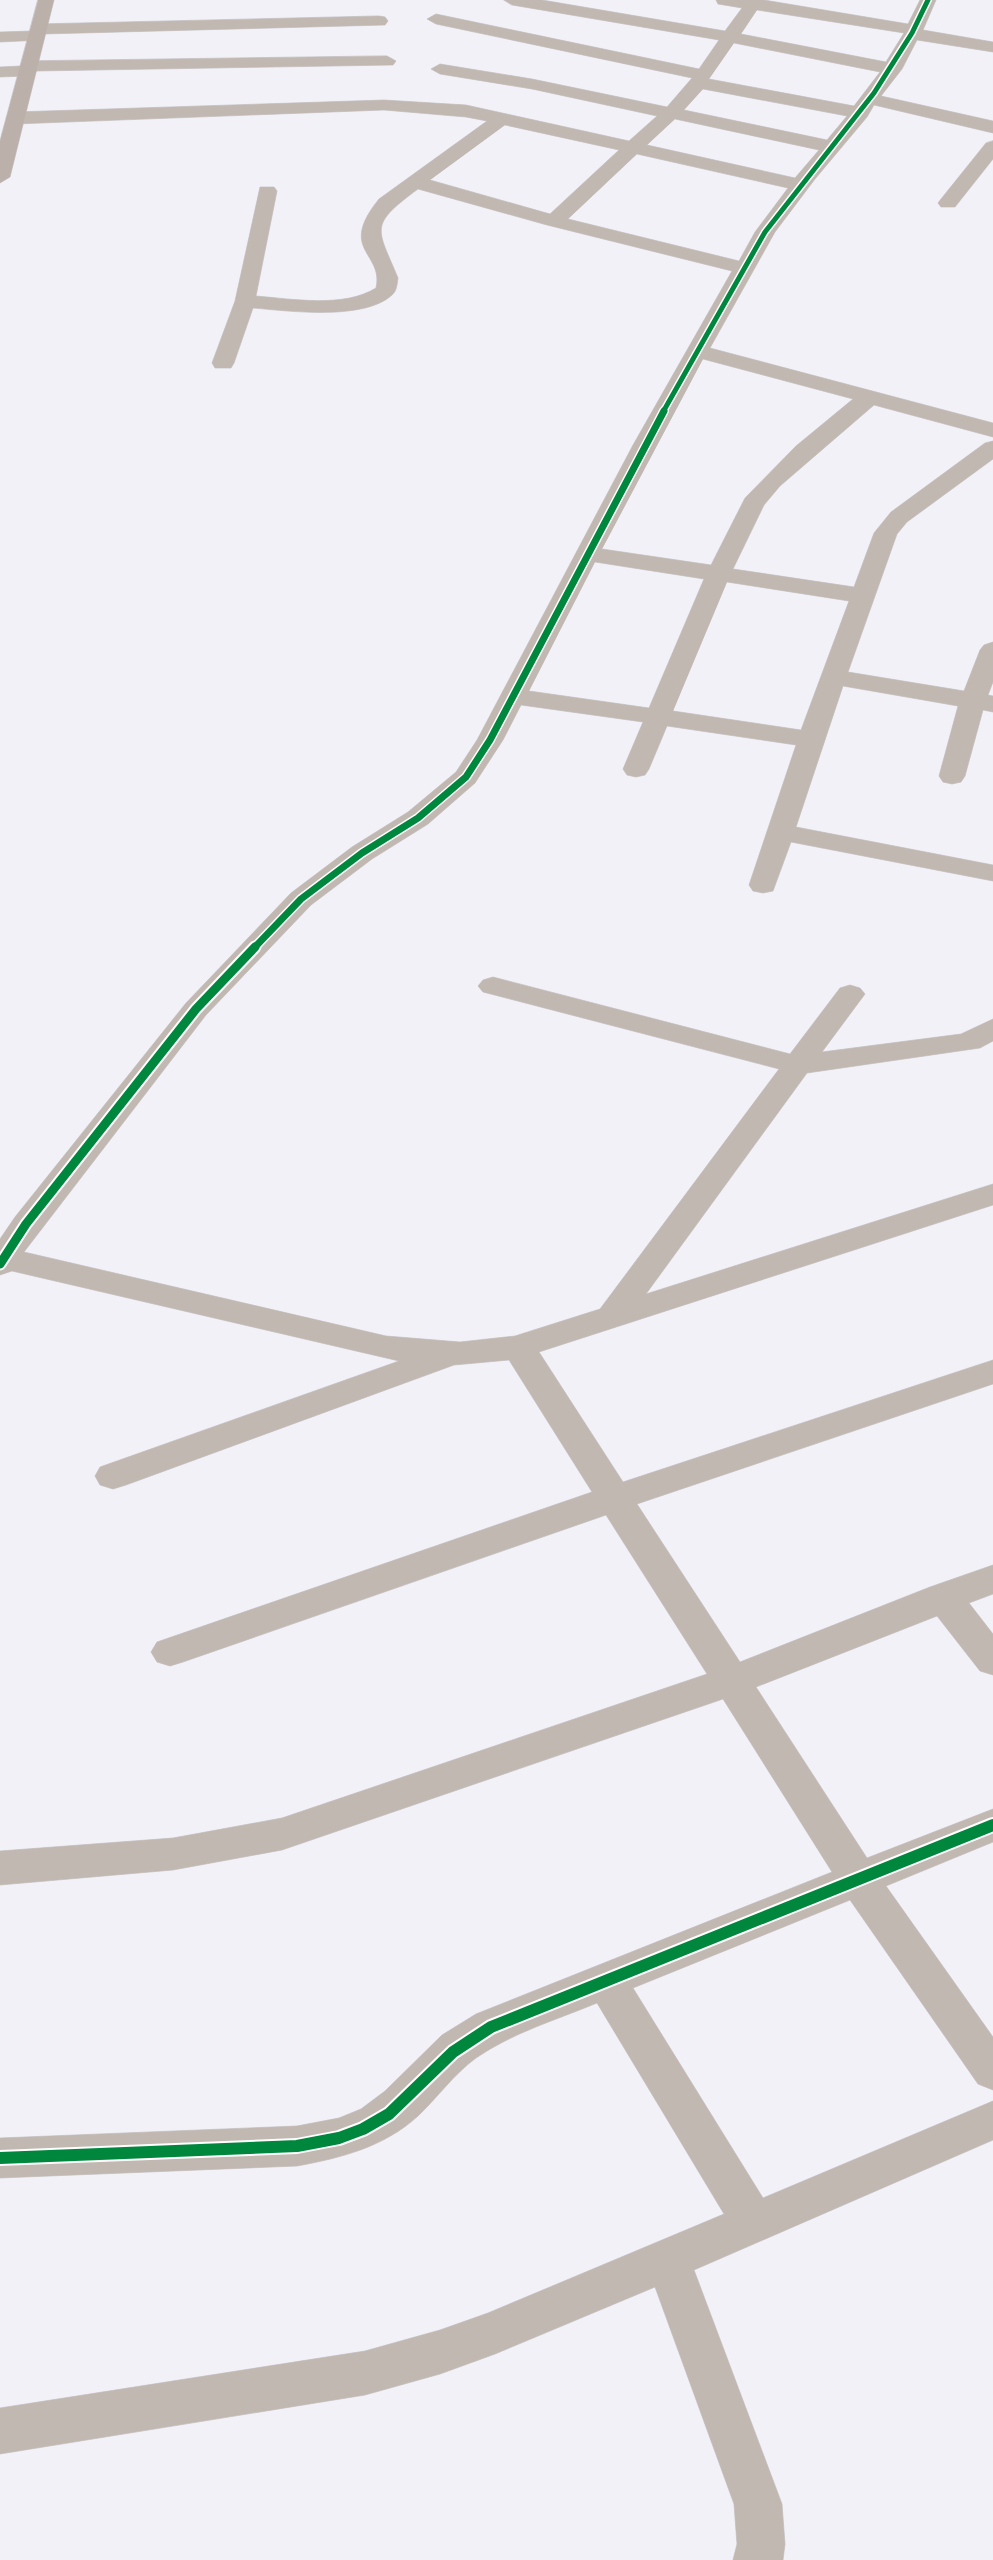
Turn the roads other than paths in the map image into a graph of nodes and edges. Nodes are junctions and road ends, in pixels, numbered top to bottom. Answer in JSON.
{"nodes":[{"id":1,"x":46,"y":0,"type":"edge"},
{"id":2,"x":512,"y":0,"type":"edge"},
{"id":3,"x":724,"y":0,"type":"edge"},
{"id":4,"x":928,"y":0,"type":"edge"},
{"id":5,"x":754,"y":3,"type":"edge"},
{"id":6,"x":436,"y":19,"type":"dead end"},
{"id":7,"x":379,"y":21,"type":"dead end"},
{"id":8,"x":38,"y":32,"type":"junction"},
{"id":9,"x":914,"y":32,"type":"junction"},
{"id":10,"x":0,"y":37,"type":"edge"},
{"id":11,"x":729,"y":37,"type":"junction"},
{"id":12,"x":993,"y":47,"type":"edge"},
{"id":13,"x":387,"y":61,"type":"dead end"},
{"id":14,"x":28,"y":69,"type":"junction"},
{"id":15,"x":440,"y":69,"type":"dead end"},
{"id":16,"x":893,"y":69,"type":"junction"},
{"id":17,"x":0,"y":72,"type":"edge"},
{"id":18,"x":702,"y":79,"type":"junction"},
{"id":19,"x":866,"y":106,"type":"junction"},
{"id":20,"x":671,"y":112,"type":"junction"},
{"id":21,"x":15,"y":118,"type":"junction"},
{"id":22,"x":502,"y":118,"type":"junction"},
{"id":23,"x":993,"y":127,"type":"edge"},
{"id":24,"x":833,"y":147,"type":"junction"},
{"id":25,"x":993,"y":147,"type":"edge"},
{"id":26,"x":631,"y":148,"type":"junction"},
{"id":27,"x":0,"y":177,"type":"edge"},
{"id":28,"x":416,"y":182,"type":"junction"},
{"id":29,"x":801,"y":185,"type":"junction"},
{"id":30,"x":267,"y":191,"type":"dead end"},
{"id":31,"x":948,"y":203,"type":"dead end"},
{"id":32,"x":554,"y":221,"type":"junction"},
{"id":33,"x":743,"y":268,"type":"junction"},
{"id":34,"x":244,"y":301,"type":"junction"},
{"id":35,"x":697,"y":351,"type":"junction"},
{"id":36,"x":223,"y":363,"type":"dead end"},
{"id":37,"x":870,"y":397,"type":"junction"},
{"id":38,"x":987,"y":422,"type":"edge"},
{"id":39,"x":993,"y":448,"type":"edge"},
{"id":40,"x":586,"y":554,"type":"junction"},
{"id":41,"x":718,"y":575,"type":"junction"},
{"id":42,"x":865,"y":596,"type":"junction"},
{"id":43,"x":993,"y":650,"type":"edge"},
{"id":44,"x":833,"y":677,"type":"junction"},
{"id":45,"x":513,"y":696,"type":"junction"},
{"id":46,"x":983,"y":702,"type":"edge"},
{"id":47,"x":659,"y":717,"type":"junction"},
{"id":48,"x":811,"y":739,"type":"junction"},
{"id":49,"x":636,"y":770,"type":"dead end"},
{"id":50,"x":952,"y":776,"type":"dead end"},
{"id":51,"x":780,"y":832,"type":"junction"},
{"id":52,"x":993,"y":873,"type":"edge"},
{"id":53,"x":763,"y":885,"type":"dead end"},
{"id":54,"x":494,"y":986,"type":"dead end"},
{"id":55,"x":850,"y":994,"type":"dead end"},
{"id":56,"x":993,"y":1028,"type":"edge"},
{"id":57,"x":798,"y":1065,"type":"junction"},
{"id":58,"x":993,"y":1194,"type":"edge"},
{"id":59,"x":2,"y":1261,"type":"edge"},
{"id":60,"x":610,"y":1318,"type":"junction"},
{"id":61,"x":519,"y":1347,"type":"junction"},
{"id":62,"x":451,"y":1355,"type":"junction"},
{"id":63,"x":993,"y":1372,"type":"edge"},
{"id":64,"x":113,"y":1476,"type":"dead end"},
{"id":65,"x":615,"y":1497,"type":"junction"},
{"id":66,"x":993,"y":1579,"type":"edge"},
{"id":67,"x":943,"y":1597,"type":"junction"},
{"id":68,"x":170,"y":1652,"type":"dead end"},
{"id":69,"x":993,"y":1661,"type":"edge"},
{"id":70,"x":732,"y":1681,"type":"junction"},
{"id":71,"x":993,"y":1825,"type":"edge"},
{"id":72,"x":0,"y":1868,"type":"edge"},
{"id":73,"x":858,"y":1879,"type":"junction"},
{"id":74,"x":605,"y":1980,"type":"junction"},
{"id":75,"x":993,"y":2071,"type":"edge"},
{"id":76,"x":993,"y":2120,"type":"edge"},
{"id":77,"x":0,"y":2158,"type":"edge"},
{"id":78,"x":754,"y":2223,"type":"junction"},
{"id":79,"x":668,"y":2260,"type":"junction"},
{"id":80,"x":0,"y":2431,"type":"edge"},
{"id":81,"x":758,"y":2560,"type":"edge"}],
"edges":[{"from":1,"to":8,"type":"main road"},
{"from":2,"to":11,"type":"street"},
{"from":3,"to":5,"type":"street"},
{"from":4,"to":9,"type":"street"},
{"from":5,"to":9,"type":"street"},
{"from":5,"to":11,"type":"street"},
{"from":6,"to":18,"type":"street"},
{"from":7,"to":8,"type":"street"},
{"from":8,"to":10,"type":"street"},
{"from":8,"to":14,"type":"main road"},
{"from":9,"to":12,"type":"street"},
{"from":9,"to":16,"type":"street"},
{"from":11,"to":16,"type":"street"},
{"from":11,"to":18,"type":"street"},
{"from":13,"to":14,"type":"street"},
{"from":14,"to":17,"type":"street"},
{"from":14,"to":21,"type":"main road"},
{"from":15,"to":20,"type":"street"},
{"from":16,"to":19,"type":"street"},
{"from":18,"to":19,"type":"street"},
{"from":18,"to":20,"type":"street"},
{"from":19,"to":23,"type":"street"},
{"from":19,"to":24,"type":"street"},
{"from":20,"to":24,"type":"street"},
{"from":20,"to":26,"type":"street"},
{"from":21,"to":22,"type":"street"},
{"from":21,"to":27,"type":"main road"},
{"from":22,"to":26,"type":"street"},
{"from":22,"to":28,"type":"street"},
{"from":24,"to":29,"type":"street"},
{"from":25,"to":31,"type":"street"},
{"from":26,"to":29,"type":"street"},
{"from":26,"to":32,"type":"street"},
{"from":28,"to":32,"type":"street"},
{"from":28,"to":34,"type":"street"},
{"from":29,"to":33,"type":"street"},
{"from":30,"to":34,"type":"street"},
{"from":32,"to":33,"type":"street"},
{"from":33,"to":35,"type":"street"},
{"from":34,"to":36,"type":"street"},
{"from":35,"to":37,"type":"street"},
{"from":35,"to":40,"type":"street"},
{"from":37,"to":38,"type":"street"},
{"from":37,"to":41,"type":"street"},
{"from":39,"to":42,"type":"street"},
{"from":40,"to":41,"type":"street"},
{"from":40,"to":45,"type":"street"},
{"from":41,"to":42,"type":"street"},
{"from":41,"to":47,"type":"street"},
{"from":42,"to":44,"type":"street"},
{"from":43,"to":46,"type":"street"},
{"from":44,"to":46,"type":"street"},
{"from":44,"to":48,"type":"street"},
{"from":45,"to":47,"type":"street"},
{"from":45,"to":59,"type":"street"},
{"from":46,"to":50,"type":"street"},
{"from":47,"to":48,"type":"street"},
{"from":47,"to":49,"type":"street"},
{"from":48,"to":51,"type":"street"},
{"from":51,"to":52,"type":"street"},
{"from":51,"to":53,"type":"street"},
{"from":54,"to":57,"type":"street"},
{"from":55,"to":57,"type":"street"},
{"from":56,"to":57,"type":"street"},
{"from":57,"to":60,"type":"street"},
{"from":58,"to":60,"type":"street"},
{"from":59,"to":62,"type":"street"},
{"from":60,"to":61,"type":"street"},
{"from":61,"to":62,"type":"street"},
{"from":61,"to":65,"type":"street"},
{"from":62,"to":64,"type":"street"},
{"from":63,"to":65,"type":"street"},
{"from":65,"to":68,"type":"street"},
{"from":65,"to":70,"type":"street"},
{"from":66,"to":67,"type":"street"},
{"from":67,"to":69,"type":"street"},
{"from":67,"to":70,"type":"street"},
{"from":70,"to":72,"type":"street"},
{"from":70,"to":73,"type":"street"},
{"from":71,"to":73,"type":"street"},
{"from":73,"to":74,"type":"street"},
{"from":73,"to":75,"type":"street"},
{"from":74,"to":77,"type":"street"},
{"from":74,"to":78,"type":"street"},
{"from":76,"to":78,"type":"street"},
{"from":78,"to":79,"type":"street"},
{"from":79,"to":80,"type":"street"},
{"from":79,"to":81,"type":"street"}]}
